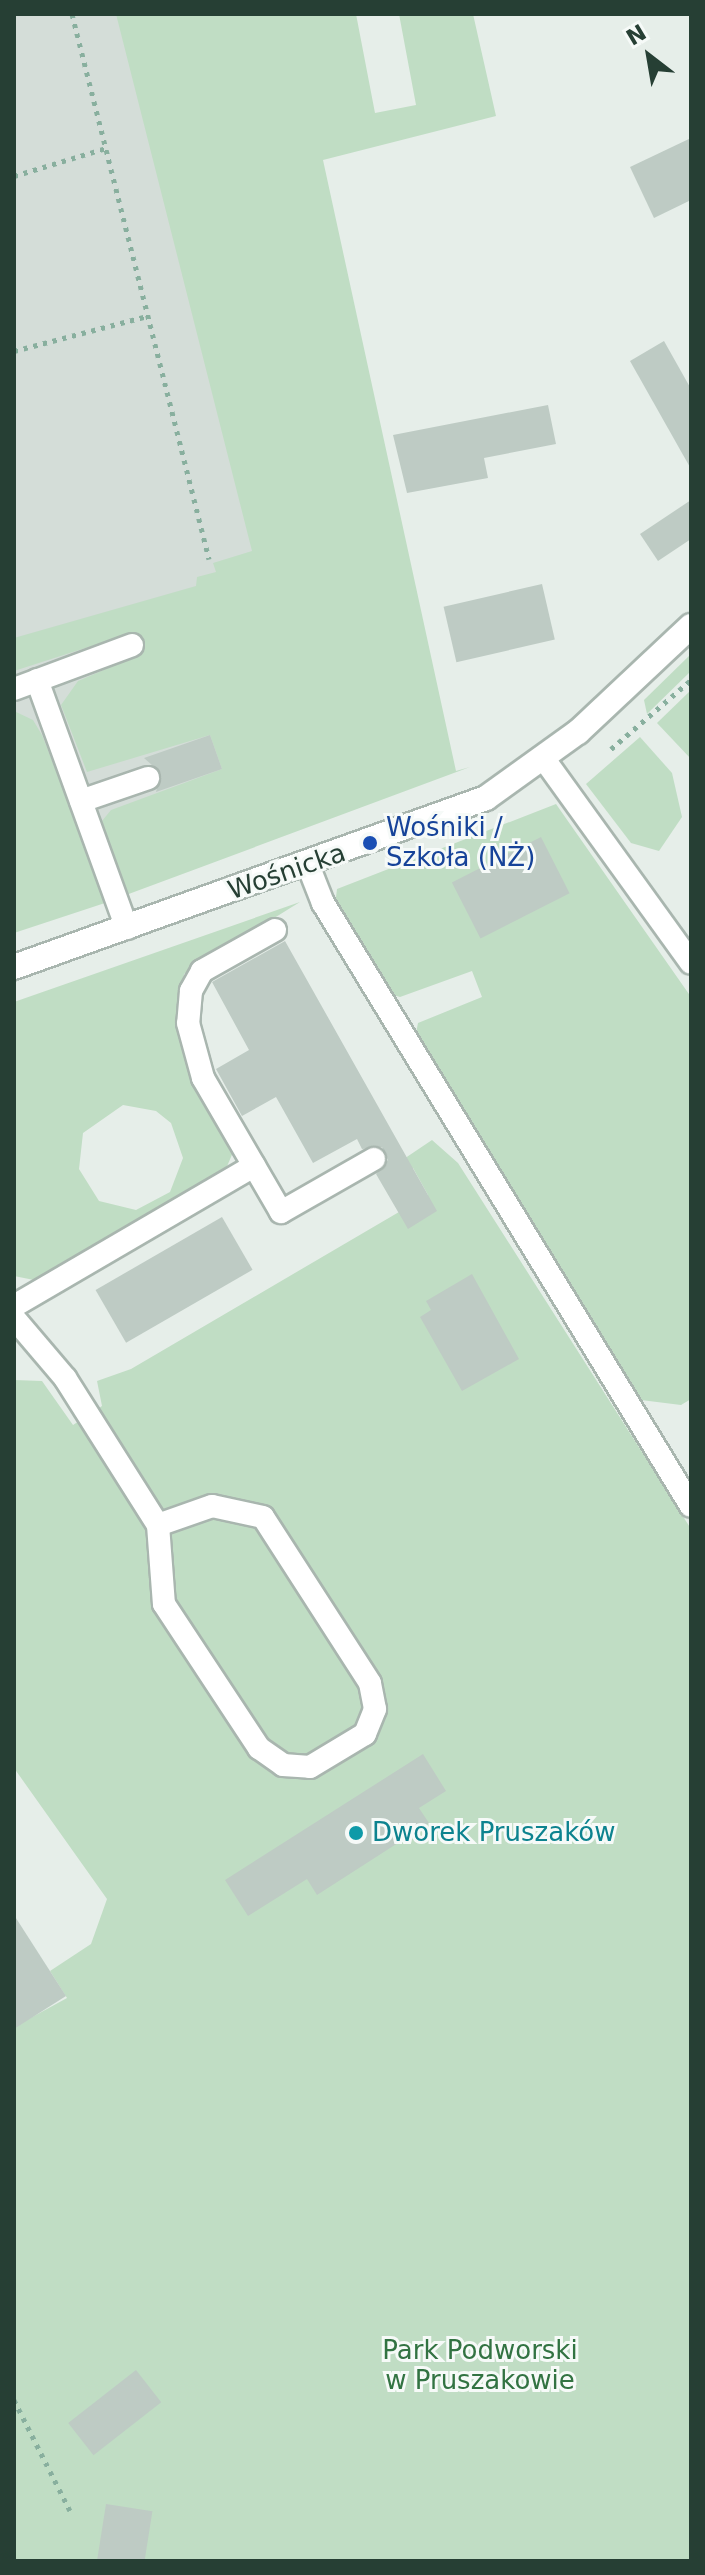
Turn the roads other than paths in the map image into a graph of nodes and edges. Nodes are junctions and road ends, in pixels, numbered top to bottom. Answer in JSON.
{"nodes":[{"id":1,"x":691,"y":626,"type":"edge"},
{"id":2,"x":132,"y":645,"type":"dead end"},
{"id":3,"x":37,"y":680,"type":"junction"},
{"id":4,"x":14,"y":689,"type":"edge"},
{"id":5,"x":544,"y":759,"type":"junction"},
{"id":6,"x":148,"y":778,"type":"dead end"},
{"id":7,"x":81,"y":801,"type":"junction"},
{"id":8,"x":308,"y":865,"type":"junction"},
{"id":9,"x":127,"y":928,"type":"junction"},
{"id":10,"x":275,"y":930,"type":"dead end"},
{"id":11,"x":691,"y":963,"type":"edge"},
{"id":12,"x":14,"y":967,"type":"edge"},
{"id":13,"x":374,"y":1159,"type":"dead end"},
{"id":14,"x":254,"y":1166,"type":"junction"},
{"id":15,"x":14,"y":1306,"type":"edge"},
{"id":16,"x":14,"y":1318,"type":"edge"},
{"id":17,"x":691,"y":1506,"type":"edge"},
{"id":18,"x":158,"y":1525,"type":"junction"}],
"edges":[{"from":1,"to":5,"type":"street","name":"Wośnicka"},
{"from":2,"to":3,"type":"lane"},
{"from":3,"to":4,"type":"lane"},
{"from":3,"to":7,"type":"lane"},
{"from":5,"to":8,"type":"street","name":"Wośnicka"},
{"from":5,"to":11,"type":"lane"},
{"from":6,"to":7,"type":"lane"},
{"from":7,"to":9,"type":"lane"},
{"from":8,"to":9,"type":"street","name":"Wośnicka"},
{"from":8,"to":17,"type":"lane"},
{"from":9,"to":12,"type":"street","name":"Wośnicka"},
{"from":10,"to":14,"type":"lane"},
{"from":13,"to":14,"type":"lane"},
{"from":14,"to":15,"type":"lane"},
{"from":16,"to":18,"type":"lane"},
{"from":18,"to":18,"type":"lane"}]}
